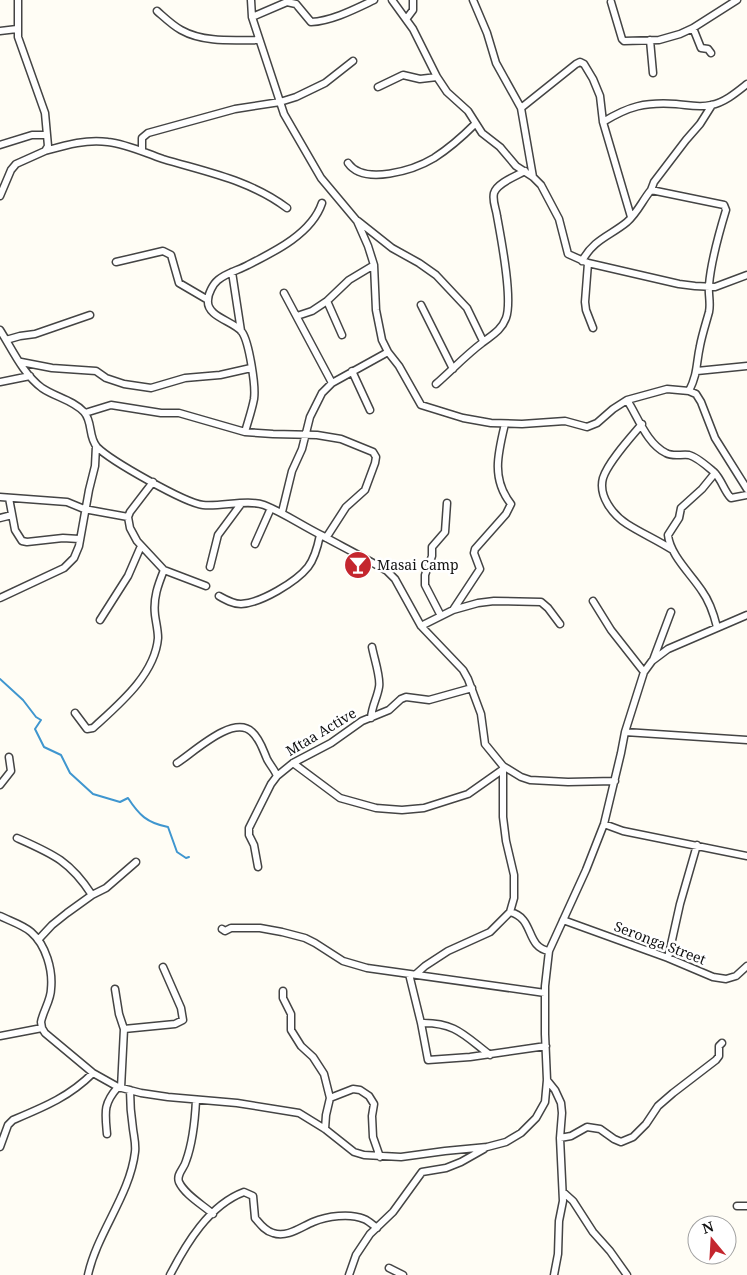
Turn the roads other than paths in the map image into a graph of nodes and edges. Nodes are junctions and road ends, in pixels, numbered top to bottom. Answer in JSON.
{"nodes":[{"id":1,"x":18,"y":0,"type":"edge"},
{"id":2,"x":251,"y":0,"type":"edge"},
{"id":3,"x":374,"y":0,"type":"edge"},
{"id":4,"x":392,"y":0,"type":"edge"},
{"id":5,"x":413,"y":0,"type":"edge"},
{"id":6,"x":473,"y":0,"type":"edge"},
{"id":7,"x":737,"y":0,"type":"edge"},
{"id":8,"x":611,"y":2,"type":"dead end"},
{"id":9,"x":157,"y":11,"type":"dead end"},
{"id":10,"x":252,"y":17,"type":"junction"},
{"id":11,"x":406,"y":18,"type":"junction"},
{"id":12,"x":693,"y":28,"type":"junction"},
{"id":13,"x":17,"y":29,"type":"junction"},
{"id":14,"x":0,"y":30,"type":"edge"},
{"id":15,"x":259,"y":40,"type":"junction"},
{"id":16,"x":650,"y":40,"type":"junction"},
{"id":17,"x":710,"y":52,"type":"dead end"},
{"id":18,"x":353,"y":61,"type":"dead end"},
{"id":19,"x":653,"y":72,"type":"dead end"},
{"id":20,"x":437,"y":77,"type":"junction"},
{"id":21,"x":747,"y":84,"type":"edge"},
{"id":22,"x":378,"y":87,"type":"dead end"},
{"id":23,"x":280,"y":102,"type":"junction"},
{"id":24,"x":712,"y":105,"type":"junction"},
{"id":25,"x":521,"y":108,"type":"junction"},
{"id":26,"x":602,"y":122,"type":"junction"},
{"id":27,"x":475,"y":124,"type":"junction"},
{"id":28,"x":46,"y":135,"type":"junction"},
{"id":29,"x":0,"y":145,"type":"edge"},
{"id":30,"x":45,"y":151,"type":"junction"},
{"id":31,"x":142,"y":151,"type":"junction"},
{"id":32,"x":348,"y":162,"type":"dead end"},
{"id":33,"x":525,"y":171,"type":"junction"},
{"id":34,"x":533,"y":177,"type":"junction"},
{"id":35,"x":650,"y":190,"type":"junction"},
{"id":36,"x":0,"y":196,"type":"edge"},
{"id":37,"x":322,"y":203,"type":"dead end"},
{"id":38,"x":287,"y":208,"type":"dead end"},
{"id":39,"x":631,"y":217,"type":"junction"},
{"id":40,"x":357,"y":221,"type":"junction"},
{"id":41,"x":116,"y":262,"type":"dead end"},
{"id":42,"x":585,"y":262,"type":"junction"},
{"id":43,"x":374,"y":265,"type":"junction"},
{"id":44,"x":232,"y":272,"type":"junction"},
{"id":45,"x":747,"y":275,"type":"edge"},
{"id":46,"x":708,"y":287,"type":"junction"},
{"id":47,"x":284,"y":293,"type":"dead end"},
{"id":48,"x":208,"y":300,"type":"junction"},
{"id":49,"x":327,"y":301,"type":"junction"},
{"id":50,"x":421,"y":305,"type":"dead end"},
{"id":51,"x":90,"y":315,"type":"dead end"},
{"id":52,"x":297,"y":316,"type":"junction"},
{"id":53,"x":593,"y":328,"type":"dead end"},
{"id":54,"x":242,"y":330,"type":"junction"},
{"id":55,"x":342,"y":335,"type":"dead end"},
{"id":56,"x":3,"y":336,"type":"edge"},
{"id":57,"x":484,"y":342,"type":"junction"},
{"id":58,"x":388,"y":352,"type":"junction"},
{"id":59,"x":21,"y":362,"type":"junction"},
{"id":60,"x":747,"y":366,"type":"edge"},
{"id":61,"x":251,"y":368,"type":"junction"},
{"id":62,"x":453,"y":369,"type":"junction"},
{"id":63,"x":352,"y":371,"type":"junction"},
{"id":64,"x":697,"y":371,"type":"junction"},
{"id":65,"x":30,"y":376,"type":"junction"},
{"id":66,"x":0,"y":382,"type":"edge"},
{"id":67,"x":332,"y":383,"type":"junction"},
{"id":68,"x":436,"y":384,"type":"dead end"},
{"id":69,"x":689,"y":390,"type":"junction"},
{"id":70,"x":627,"y":400,"type":"junction"},
{"id":71,"x":370,"y":410,"type":"dead end"},
{"id":72,"x":85,"y":413,"type":"junction"},
{"id":73,"x":505,"y":424,"type":"junction"},
{"id":74,"x":642,"y":424,"type":"junction"},
{"id":75,"x":245,"y":432,"type":"junction"},
{"id":76,"x":305,"y":435,"type":"junction"},
{"id":77,"x":96,"y":446,"type":"junction"},
{"id":78,"x":715,"y":473,"type":"junction"},
{"id":79,"x":153,"y":482,"type":"junction"},
{"id":80,"x":747,"y":489,"type":"edge"},
{"id":81,"x":747,"y":495,"type":"edge"},
{"id":82,"x":0,"y":497,"type":"edge"},
{"id":83,"x":9,"y":498,"type":"junction"},
{"id":84,"x":447,"y":503,"type":"dead end"},
{"id":85,"x":241,"y":504,"type":"junction"},
{"id":86,"x":271,"y":508,"type":"junction"},
{"id":87,"x":84,"y":509,"type":"junction"},
{"id":88,"x":282,"y":512,"type":"junction"},
{"id":89,"x":12,"y":515,"type":"junction"},
{"id":90,"x":128,"y":517,"type":"junction"},
{"id":91,"x":0,"y":518,"type":"edge"},
{"id":92,"x":323,"y":536,"type":"junction"},
{"id":93,"x":79,"y":539,"type":"junction"},
{"id":94,"x":255,"y":544,"type":"dead end"},
{"id":95,"x":141,"y":546,"type":"junction"},
{"id":96,"x":671,"y":549,"type":"junction"},
{"id":97,"x":210,"y":567,"type":"dead end"},
{"id":98,"x":164,"y":570,"type":"junction"},
{"id":99,"x":206,"y":586,"type":"dead end"},
{"id":100,"x":219,"y":596,"type":"dead end"},
{"id":101,"x":0,"y":598,"type":"edge"},
{"id":102,"x":593,"y":601,"type":"dead end"},
{"id":103,"x":453,"y":610,"type":"junction"},
{"id":104,"x":671,"y":612,"type":"dead end"},
{"id":105,"x":747,"y":615,"type":"edge"},
{"id":106,"x":440,"y":616,"type":"junction"},
{"id":107,"x":100,"y":620,"type":"dead end"},
{"id":108,"x":560,"y":624,"type":"dead end"},
{"id":109,"x":421,"y":626,"type":"junction"},
{"id":110,"x":717,"y":627,"type":"junction"},
{"id":111,"x":372,"y":648,"type":"dead end"},
{"id":112,"x":652,"y":661,"type":"junction"},
{"id":113,"x":644,"y":672,"type":"junction"},
{"id":114,"x":472,"y":688,"type":"junction"},
{"id":115,"x":76,"y":713,"type":"dead end"},
{"id":116,"x":370,"y":718,"type":"junction"},
{"id":117,"x":625,"y":732,"type":"junction"},
{"id":118,"x":747,"y":740,"type":"edge"},
{"id":119,"x":9,"y":757,"type":"dead end"},
{"id":120,"x":293,"y":763,"type":"junction"},
{"id":121,"x":177,"y":764,"type":"dead end"},
{"id":122,"x":503,"y":768,"type":"junction"},
{"id":123,"x":277,"y":776,"type":"junction"},
{"id":124,"x":615,"y":781,"type":"junction"},
{"id":125,"x":0,"y":785,"type":"edge"},
{"id":126,"x":604,"y":824,"type":"junction"},
{"id":127,"x":17,"y":838,"type":"dead end"},
{"id":128,"x":697,"y":845,"type":"junction"},
{"id":129,"x":747,"y":856,"type":"edge"},
{"id":130,"x":136,"y":862,"type":"dead end"},
{"id":131,"x":258,"y":867,"type":"dead end"},
{"id":132,"x":92,"y":895,"type":"junction"},
{"id":133,"x":510,"y":912,"type":"junction"},
{"id":134,"x":0,"y":916,"type":"edge"},
{"id":135,"x":563,"y":920,"type":"junction"},
{"id":136,"x":222,"y":929,"type":"dead end"},
{"id":137,"x":38,"y":940,"type":"junction"},
{"id":138,"x":550,"y":951,"type":"junction"},
{"id":139,"x":668,"y":958,"type":"junction"},
{"id":140,"x":747,"y":966,"type":"edge"},
{"id":141,"x":163,"y":967,"type":"dead end"},
{"id":142,"x":412,"y":974,"type":"junction"},
{"id":143,"x":115,"y":989,"type":"dead end"},
{"id":144,"x":283,"y":992,"type":"dead end"},
{"id":145,"x":546,"y":993,"type":"junction"},
{"id":146,"x":421,"y":1023,"type":"junction"},
{"id":147,"x":42,"y":1028,"type":"junction"},
{"id":148,"x":124,"y":1029,"type":"junction"},
{"id":149,"x":0,"y":1036,"type":"edge"},
{"id":150,"x":722,"y":1043,"type":"dead end"},
{"id":151,"x":546,"y":1046,"type":"junction"},
{"id":152,"x":490,"y":1055,"type":"junction"},
{"id":153,"x":93,"y":1073,"type":"junction"},
{"id":154,"x":547,"y":1080,"type":"junction"},
{"id":155,"x":120,"y":1087,"type":"junction"},
{"id":156,"x":130,"y":1090,"type":"junction"},
{"id":157,"x":330,"y":1098,"type":"junction"},
{"id":158,"x":196,"y":1100,"type":"junction"},
{"id":159,"x":325,"y":1129,"type":"junction"},
{"id":160,"x":107,"y":1134,"type":"dead end"},
{"id":161,"x":560,"y":1138,"type":"junction"},
{"id":162,"x":0,"y":1147,"type":"edge"},
{"id":163,"x":488,"y":1147,"type":"junction"},
{"id":164,"x":380,"y":1156,"type":"junction"},
{"id":165,"x":563,"y":1192,"type":"junction"},
{"id":166,"x":737,"y":1206,"type":"dead end"},
{"id":167,"x":747,"y":1206,"type":"edge"},
{"id":168,"x":213,"y":1214,"type":"junction"},
{"id":169,"x":377,"y":1228,"type":"junction"},
{"id":170,"x":389,"y":1268,"type":"dead end"},
{"id":171,"x":88,"y":1275,"type":"edge"},
{"id":172,"x":170,"y":1275,"type":"edge"},
{"id":173,"x":349,"y":1275,"type":"edge"},
{"id":174,"x":403,"y":1275,"type":"edge"},
{"id":175,"x":554,"y":1275,"type":"edge"},
{"id":176,"x":627,"y":1275,"type":"edge"}],
"edges":[{"from":1,"to":13,"type":"street"},
{"from":2,"to":10,"type":"street"},
{"from":3,"to":10,"type":"street"},
{"from":4,"to":11,"type":"street"},
{"from":5,"to":11,"type":"street"},
{"from":6,"to":25,"type":"street"},
{"from":7,"to":12,"type":"street"},
{"from":8,"to":16,"type":"street"},
{"from":9,"to":15,"type":"street"},
{"from":10,"to":15,"type":"street"},
{"from":11,"to":20,"type":"street"},
{"from":12,"to":16,"type":"street"},
{"from":12,"to":17,"type":"street"},
{"from":13,"to":14,"type":"street"},
{"from":13,"to":28,"type":"street"},
{"from":15,"to":23,"type":"street"},
{"from":16,"to":19,"type":"street"},
{"from":18,"to":23,"type":"street"},
{"from":20,"to":22,"type":"street"},
{"from":20,"to":27,"type":"street"},
{"from":21,"to":24,"type":"street"},
{"from":23,"to":31,"type":"street"},
{"from":23,"to":40,"type":"street"},
{"from":24,"to":26,"type":"street"},
{"from":24,"to":35,"type":"street"},
{"from":25,"to":26,"type":"street"},
{"from":25,"to":34,"type":"street"},
{"from":26,"to":39,"type":"street"},
{"from":27,"to":32,"type":"street"},
{"from":27,"to":33,"type":"street"},
{"from":28,"to":29,"type":"street"},
{"from":28,"to":30,"type":"street"},
{"from":30,"to":31,"type":"street"},
{"from":30,"to":36,"type":"street"},
{"from":31,"to":38,"type":"street"},
{"from":33,"to":34,"type":"street"},
{"from":33,"to":57,"type":"street"},
{"from":34,"to":42,"type":"street"},
{"from":35,"to":39,"type":"street"},
{"from":35,"to":46,"type":"street"},
{"from":37,"to":44,"type":"street"},
{"from":39,"to":42,"type":"street"},
{"from":40,"to":43,"type":"street"},
{"from":40,"to":57,"type":"street"},
{"from":41,"to":48,"type":"street"},
{"from":42,"to":46,"type":"street"},
{"from":42,"to":53,"type":"street"},
{"from":43,"to":49,"type":"street"},
{"from":43,"to":58,"type":"street"},
{"from":44,"to":48,"type":"street"},
{"from":44,"to":54,"type":"street"},
{"from":45,"to":46,"type":"street"},
{"from":46,"to":64,"type":"street"},
{"from":47,"to":52,"type":"street"},
{"from":48,"to":54,"type":"street"},
{"from":49,"to":52,"type":"street"},
{"from":49,"to":55,"type":"street"},
{"from":50,"to":62,"type":"street"},
{"from":51,"to":56,"type":"street"},
{"from":52,"to":67,"type":"street"},
{"from":54,"to":61,"type":"street"},
{"from":56,"to":59,"type":"street"},
{"from":57,"to":62,"type":"street"},
{"from":58,"to":63,"type":"street"},
{"from":58,"to":73,"type":"street"},
{"from":59,"to":61,"type":"street"},
{"from":59,"to":65,"type":"street"},
{"from":60,"to":64,"type":"street"},
{"from":61,"to":75,"type":"street"},
{"from":62,"to":68,"type":"street"},
{"from":63,"to":67,"type":"street"},
{"from":63,"to":71,"type":"street"},
{"from":64,"to":69,"type":"street"},
{"from":65,"to":66,"type":"street"},
{"from":65,"to":72,"type":"street"},
{"from":67,"to":76,"type":"street"},
{"from":69,"to":70,"type":"street"},
{"from":69,"to":80,"type":"street"},
{"from":70,"to":73,"type":"street"},
{"from":70,"to":74,"type":"street"},
{"from":72,"to":75,"type":"street"},
{"from":72,"to":77,"type":"street"},
{"from":73,"to":103,"type":"street"},
{"from":74,"to":78,"type":"street"},
{"from":74,"to":96,"type":"street"},
{"from":75,"to":76,"type":"street"},
{"from":76,"to":88,"type":"street"},
{"from":76,"to":92,"type":"street"},
{"from":77,"to":79,"type":"street"},
{"from":77,"to":87,"type":"street"},
{"from":78,"to":81,"type":"street"},
{"from":78,"to":96,"type":"street"},
{"from":79,"to":85,"type":"street"},
{"from":79,"to":90,"type":"street"},
{"from":82,"to":83,"type":"street"},
{"from":83,"to":87,"type":"street"},
{"from":83,"to":89,"type":"street"},
{"from":84,"to":106,"type":"street"},
{"from":85,"to":86,"type":"street"},
{"from":85,"to":97,"type":"street"},
{"from":86,"to":88,"type":"street"},
{"from":86,"to":94,"type":"street"},
{"from":87,"to":90,"type":"street"},
{"from":87,"to":93,"type":"street"},
{"from":88,"to":92,"type":"street"},
{"from":89,"to":91,"type":"street"},
{"from":89,"to":93,"type":"street"},
{"from":90,"to":95,"type":"street"},
{"from":92,"to":100,"type":"street"},
{"from":92,"to":109,"type":"street"},
{"from":93,"to":101,"type":"street"},
{"from":95,"to":98,"type":"street"},
{"from":95,"to":107,"type":"street"},
{"from":96,"to":110,"type":"street"},
{"from":98,"to":99,"type":"street"},
{"from":98,"to":115,"type":"street"},
{"from":102,"to":113,"type":"street"},
{"from":103,"to":106,"type":"street"},
{"from":103,"to":108,"type":"street"},
{"from":104,"to":112,"type":"street"},
{"from":105,"to":110,"type":"street"},
{"from":106,"to":109,"type":"street"},
{"from":109,"to":114,"type":"street"},
{"from":110,"to":112,"type":"street"},
{"from":111,"to":116,"type":"street"},
{"from":112,"to":113,"type":"street"},
{"from":113,"to":117,"type":"street"},
{"from":114,"to":116,"type":"street","name":"Mtaa Active"},
{"from":114,"to":122,"type":"street"},
{"from":116,"to":120,"type":"street","name":"Mtaa Active"},
{"from":117,"to":118,"type":"street"},
{"from":117,"to":124,"type":"street"},
{"from":119,"to":125,"type":"street"},
{"from":120,"to":122,"type":"street"},
{"from":120,"to":123,"type":"street","name":"Mtaa Active"},
{"from":121,"to":123,"type":"street"},
{"from":122,"to":124,"type":"street"},
{"from":122,"to":133,"type":"street"},
{"from":123,"to":131,"type":"street","name":"Mtaa Active"},
{"from":124,"to":126,"type":"street"},
{"from":126,"to":128,"type":"street"},
{"from":126,"to":135,"type":"street"},
{"from":127,"to":132,"type":"street"},
{"from":128,"to":129,"type":"street"},
{"from":128,"to":139,"type":"street"},
{"from":130,"to":132,"type":"street"},
{"from":132,"to":137,"type":"street"},
{"from":133,"to":138,"type":"street"},
{"from":133,"to":142,"type":"street"},
{"from":134,"to":137,"type":"street"},
{"from":135,"to":138,"type":"street"},
{"from":135,"to":139,"type":"street","name":"Seronga Street"},
{"from":136,"to":142,"type":"street"},
{"from":137,"to":147,"type":"street"},
{"from":138,"to":145,"type":"street"},
{"from":139,"to":140,"type":"street","name":"Seronga Street"},
{"from":141,"to":148,"type":"street"},
{"from":142,"to":145,"type":"street"},
{"from":142,"to":146,"type":"street"},
{"from":143,"to":148,"type":"street"},
{"from":144,"to":157,"type":"street"},
{"from":145,"to":151,"type":"street"},
{"from":146,"to":152,"type":"street"},
{"from":146,"to":152,"type":"street"},
{"from":147,"to":149,"type":"street"},
{"from":147,"to":153,"type":"street"},
{"from":148,"to":155,"type":"street"},
{"from":150,"to":161,"type":"street"},
{"from":151,"to":152,"type":"street"},
{"from":151,"to":154,"type":"street"},
{"from":153,"to":155,"type":"street"},
{"from":153,"to":162,"type":"street"},
{"from":154,"to":161,"type":"street"},
{"from":154,"to":163,"type":"street"},
{"from":155,"to":156,"type":"street"},
{"from":155,"to":160,"type":"street"},
{"from":156,"to":158,"type":"street"},
{"from":156,"to":171,"type":"street"},
{"from":157,"to":159,"type":"street"},
{"from":157,"to":164,"type":"street"},
{"from":158,"to":159,"type":"street"},
{"from":158,"to":168,"type":"street"},
{"from":159,"to":164,"type":"street"},
{"from":161,"to":165,"type":"street"},
{"from":163,"to":164,"type":"street"},
{"from":163,"to":169,"type":"street"},
{"from":165,"to":175,"type":"street"},
{"from":165,"to":176,"type":"street"},
{"from":166,"to":167,"type":"street"},
{"from":168,"to":169,"type":"street"},
{"from":168,"to":172,"type":"street"},
{"from":169,"to":173,"type":"street"},
{"from":170,"to":174,"type":"street"}]}
